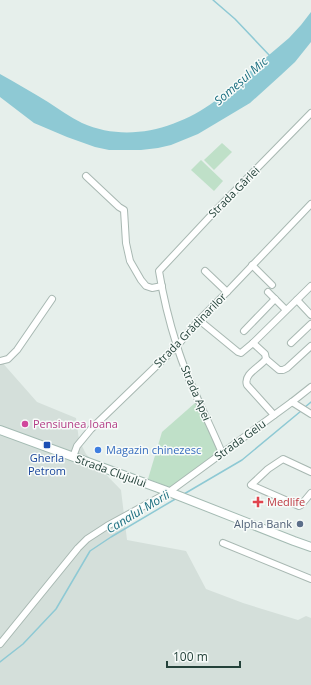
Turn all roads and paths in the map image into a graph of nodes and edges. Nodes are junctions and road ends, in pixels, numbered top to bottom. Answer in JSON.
{"nodes":[{"id":1,"x":311,"y":113,"type":"edge"},
{"id":2,"x":86,"y":176,"type":"dead end"},
{"id":3,"x":311,"y":204,"type":"edge"},
{"id":4,"x":252,"y":265,"type":"junction"},
{"id":5,"x":159,"y":271,"type":"joint"},
{"id":6,"x":205,"y":271,"type":"dead end"},
{"id":7,"x":272,"y":285,"type":"dead end"},
{"id":8,"x":162,"y":286,"type":"junction"},
{"id":9,"x":311,"y":286,"type":"edge"},
{"id":10,"x":227,"y":292,"type":"junction"},
{"id":11,"x":268,"y":292,"type":"dead end"},
{"id":12,"x":52,"y":299,"type":"dead end"},
{"id":13,"x":275,"y":299,"type":"junction"},
{"id":14,"x":297,"y":300,"type":"junction"},
{"id":15,"x":286,"y":310,"type":"junction"},
{"id":16,"x":311,"y":315,"type":"edge"},
{"id":17,"x":199,"y":320,"type":"junction"},
{"id":18,"x":311,"y":324,"type":"edge"},
{"id":19,"x":244,"y":331,"type":"dead end"},
{"id":20,"x":253,"y":343,"type":"junction"},
{"id":21,"x":291,"y":343,"type":"dead end"},
{"id":22,"x":177,"y":346,"type":"junction"},
{"id":23,"x":311,"y":346,"type":"edge"},
{"id":24,"x":266,"y":359,"type":"junction"},
{"id":25,"x":0,"y":361,"type":"edge"},
{"id":26,"x":311,"y":387,"type":"edge"},
{"id":27,"x":292,"y":402,"type":"junction"},
{"id":28,"x":309,"y":413,"type":"edge"},
{"id":29,"x":274,"y":415,"type":"junction"},
{"id":30,"x":0,"y":430,"type":"edge"},
{"id":31,"x":222,"y":453,"type":"junction"},
{"id":32,"x":73,"y":457,"type":"junction"},
{"id":33,"x":311,"y":472,"type":"edge"},
{"id":34,"x":172,"y":493,"type":"junction"},
{"id":35,"x":311,"y":493,"type":"edge"},
{"id":36,"x":223,"y":543,"type":"dead end"},
{"id":37,"x":311,"y":547,"type":"edge"},
{"id":38,"x":311,"y":579,"type":"edge"},
{"id":39,"x":0,"y":644,"type":"edge"}],
"edges":[{"from":1,"to":5,"type":"street","name":"Strada Gârlei"},
{"from":2,"to":8,"type":"street"},
{"from":3,"to":4,"type":"street","name":"Strada Grădinarilor"},
{"from":4,"to":7,"type":"street"},
{"from":4,"to":10,"type":"street","name":"Strada Grădinarilor"},
{"from":5,"to":8,"type":"street","name":"Strada Apei"},
{"from":6,"to":10,"type":"street"},
{"from":8,"to":22,"type":"street","name":"Strada Apei"},
{"from":9,"to":14,"type":"street"},
{"from":10,"to":17,"type":"street","name":"Strada Grădinarilor"},
{"from":11,"to":13,"type":"street"},
{"from":12,"to":25,"type":"street"},
{"from":13,"to":15,"type":"street"},
{"from":13,"to":19,"type":"street"},
{"from":14,"to":15,"type":"street"},
{"from":14,"to":16,"type":"street"},
{"from":15,"to":20,"type":"street"},
{"from":17,"to":20,"type":"street"},
{"from":17,"to":22,"type":"street","name":"Strada Grădinarilor"},
{"from":18,"to":21,"type":"street"},
{"from":20,"to":24,"type":"street"},
{"from":22,"to":31,"type":"street","name":"Strada Apei"},
{"from":22,"to":32,"type":"street","name":"Strada Grădinarilor"},
{"from":23,"to":24,"type":"street"},
{"from":24,"to":29,"type":"street"},
{"from":26,"to":27,"type":"street","name":"Strada Gelu"},
{"from":27,"to":28,"type":"street"},
{"from":27,"to":29,"type":"street","name":"Strada Gelu"},
{"from":29,"to":31,"type":"street","name":"Strada Gelu"},
{"from":30,"to":32,"type":"main road","name":"Strada Clujului"},
{"from":31,"to":34,"type":"street","name":"Strada Gelu"},
{"from":32,"to":34,"type":"main road","name":"Strada Clujului"},
{"from":33,"to":35,"type":"street"},
{"from":34,"to":37,"type":"main road","name":"Strada Clujului"},
{"from":34,"to":39,"type":"street","name":"Strada Gelu"},
{"from":36,"to":38,"type":"street"}]}
